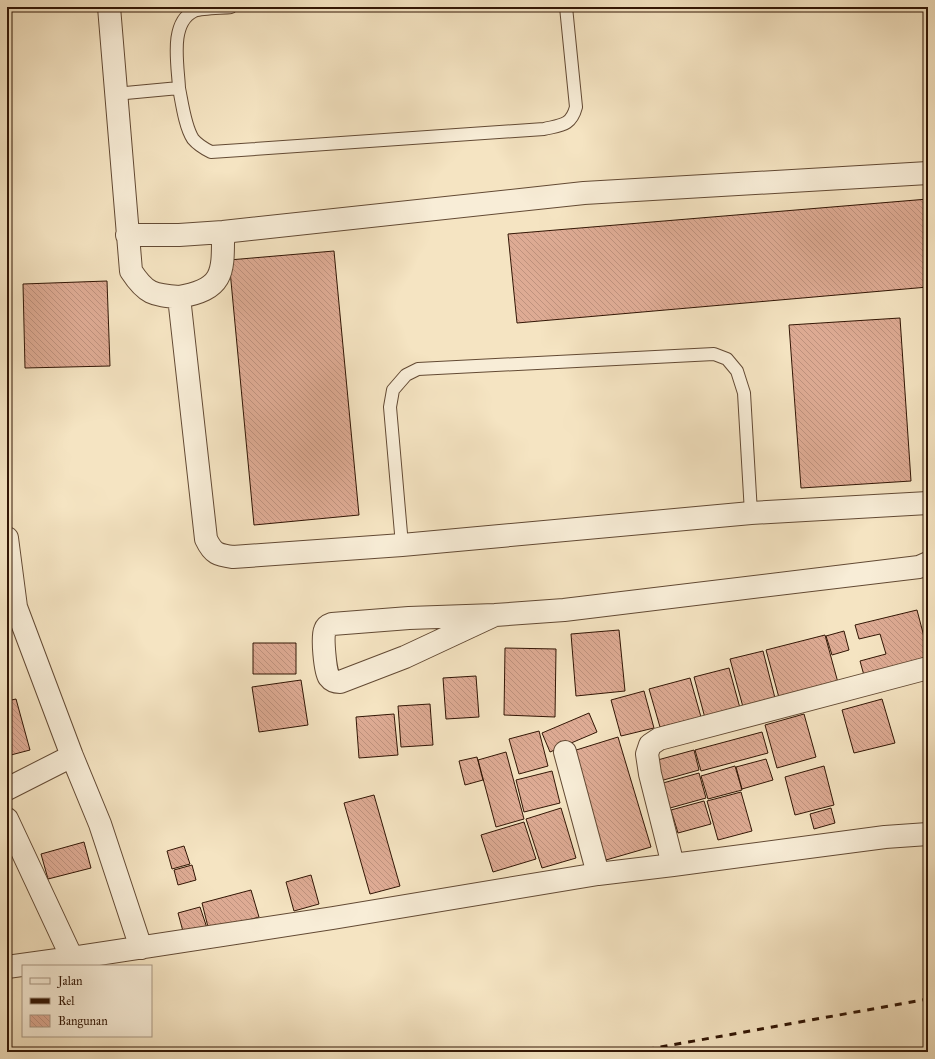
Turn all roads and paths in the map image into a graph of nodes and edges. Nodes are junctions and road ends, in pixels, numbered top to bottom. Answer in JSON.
{"nodes":[{"id":1,"x":109,"y":7,"type":"edge"},
{"id":2,"x":231,"y":7,"type":"edge"},
{"id":3,"x":566,"y":7,"type":"edge"},
{"id":4,"x":179,"y":88,"type":"junction"},
{"id":5,"x":116,"y":94,"type":"junction"},
{"id":6,"x":928,"y":173,"type":"edge"},
{"id":7,"x":223,"y":232,"type":"junction"},
{"id":8,"x":127,"y":235,"type":"junction"},
{"id":9,"x":179,"y":297,"type":"junction"},
{"id":10,"x":928,"y":503,"type":"edge"},
{"id":11,"x":751,"y":513,"type":"junction"},
{"id":12,"x":7,"y":538,"type":"edge"},
{"id":13,"x":402,"y":545,"type":"junction"},
{"id":14,"x":928,"y":563,"type":"edge"},
{"id":15,"x":495,"y":615,"type":"junction"},
{"id":16,"x":928,"y":668,"type":"edge"},
{"id":17,"x":565,"y":752,"type":"dead end"},
{"id":18,"x":72,"y":756,"type":"junction"},
{"id":19,"x":7,"y":789,"type":"edge"},
{"id":20,"x":7,"y":819,"type":"edge"},
{"id":21,"x":928,"y":834,"type":"edge"},
{"id":22,"x":673,"y":865,"type":"junction"},
{"id":23,"x":598,"y":874,"type":"junction"},
{"id":24,"x":141,"y":948,"type":"junction"},
{"id":25,"x":72,"y":958,"type":"junction"},
{"id":26,"x":7,"y":967,"type":"edge"}],
"edges":[{"from":1,"to":5,"type":"street"},
{"from":2,"to":4,"type":"lane"},
{"from":3,"to":4,"type":"lane"},
{"from":4,"to":5,"type":"lane"},
{"from":5,"to":8,"type":"street"},
{"from":6,"to":7,"type":"street"},
{"from":7,"to":8,"type":"street"},
{"from":7,"to":9,"type":"street"},
{"from":8,"to":9,"type":"street"},
{"from":9,"to":13,"type":"street"},
{"from":10,"to":11,"type":"street"},
{"from":11,"to":13,"type":"street"},
{"from":11,"to":13,"type":"lane"},
{"from":12,"to":18,"type":"street"},
{"from":14,"to":15,"type":"street"},
{"from":15,"to":15,"type":"street"},
{"from":16,"to":22,"type":"street"},
{"from":17,"to":23,"type":"street"},
{"from":18,"to":19,"type":"street"},
{"from":18,"to":24,"type":"street"},
{"from":20,"to":25,"type":"street"},
{"from":21,"to":22,"type":"street"},
{"from":22,"to":23,"type":"street"},
{"from":23,"to":24,"type":"street"},
{"from":24,"to":25,"type":"street"},
{"from":25,"to":26,"type":"street"}]}
